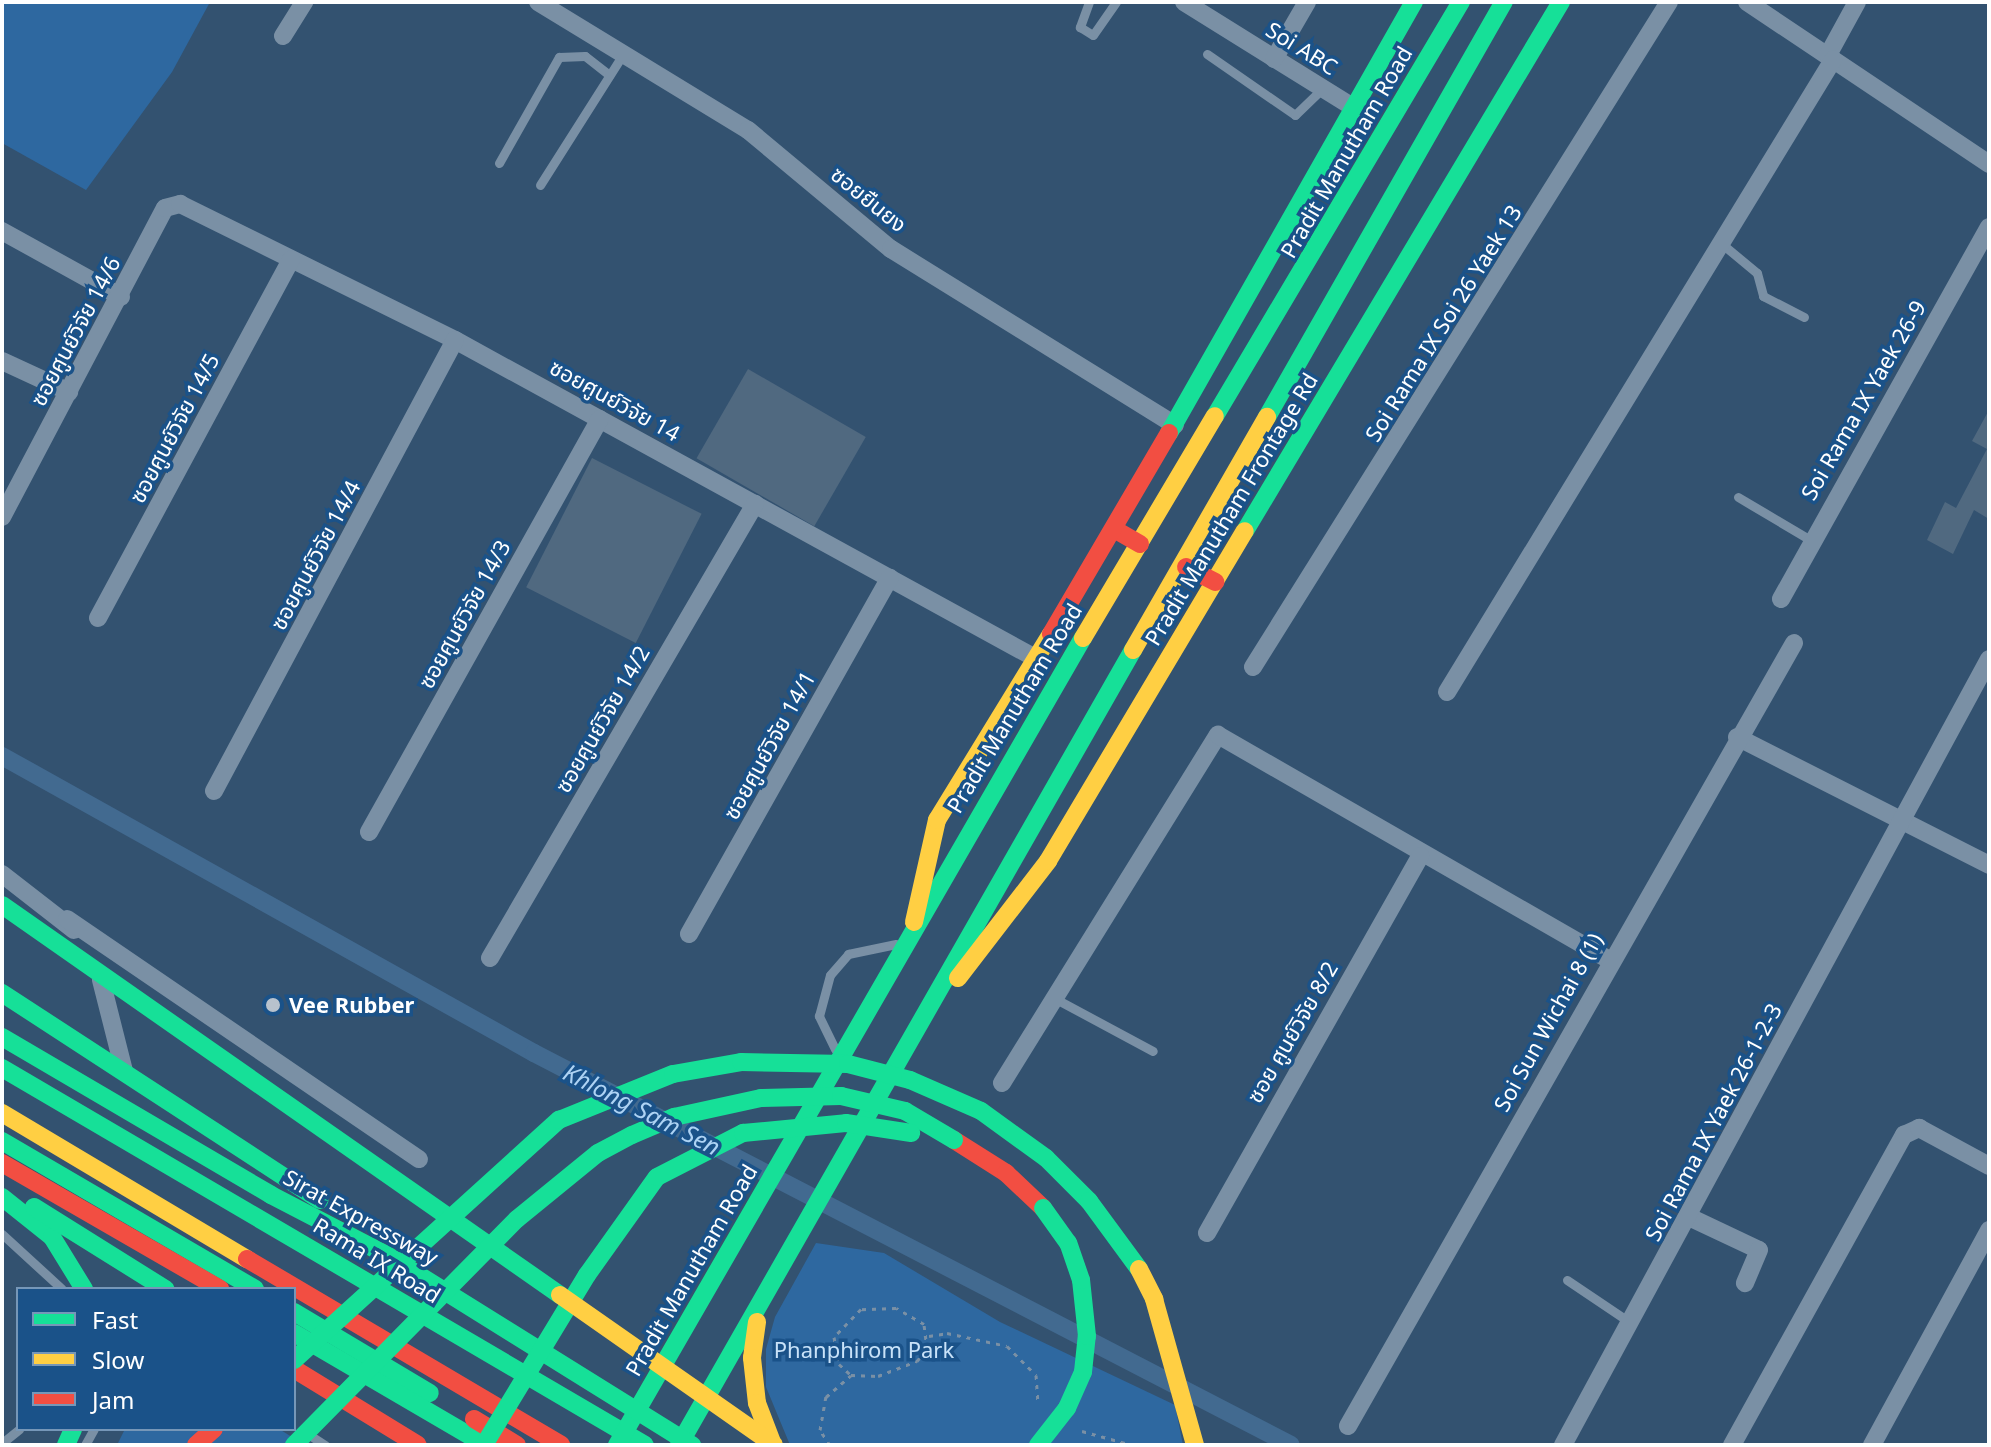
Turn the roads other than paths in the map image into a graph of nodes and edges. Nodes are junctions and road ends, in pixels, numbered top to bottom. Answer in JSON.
{"nodes":[{"id":1,"x":304,"y":2,"type":"edge"},
{"id":2,"x":538,"y":2,"type":"edge"},
{"id":3,"x":1089,"y":2,"type":"edge"},
{"id":4,"x":1116,"y":2,"type":"edge"},
{"id":5,"x":1184,"y":2,"type":"edge"},
{"id":6,"x":1307,"y":2,"type":"edge"},
{"id":7,"x":1414,"y":2,"type":"edge"},
{"id":8,"x":1461,"y":2,"type":"edge"},
{"id":9,"x":1504,"y":2,"type":"edge"},
{"id":10,"x":1561,"y":2,"type":"edge"},
{"id":11,"x":1669,"y":2,"type":"edge"},
{"id":12,"x":1747,"y":2,"type":"edge"},
{"id":13,"x":1857,"y":2,"type":"edge"},
{"id":14,"x":283,"y":36,"type":"dead end"},
{"id":15,"x":624,"y":51,"type":"junction"},
{"id":16,"x":1207,"y":54,"type":"dead end"},
{"id":17,"x":1831,"y":58,"type":"junction"},
{"id":18,"x":1274,"y":59,"type":"junction"},
{"id":19,"x":609,"y":75,"type":"junction"},
{"id":20,"x":1322,"y":89,"type":"junction"},
{"id":21,"x":1354,"y":108,"type":"junction"},
{"id":22,"x":499,"y":163,"type":"dead end"},
{"id":23,"x":1989,"y":164,"type":"edge"},
{"id":24,"x":540,"y":185,"type":"dead end"},
{"id":25,"x":165,"y":208,"type":"joint"},
{"id":26,"x":1989,"y":227,"type":"edge"},
{"id":27,"x":2,"y":231,"type":"edge"},
{"id":28,"x":1722,"y":244,"type":"junction"},
{"id":29,"x":291,"y":260,"type":"junction"},
{"id":30,"x":121,"y":297,"type":"junction"},
{"id":31,"x":1804,"y":317,"type":"dead end"},
{"id":32,"x":455,"y":340,"type":"junction"},
{"id":33,"x":2,"y":361,"type":"edge"},
{"id":34,"x":69,"y":392,"type":"junction"},
{"id":35,"x":600,"y":419,"type":"junction"},
{"id":36,"x":1175,"y":425,"type":"junction"},
{"id":37,"x":1738,"y":497,"type":"dead end"},
{"id":38,"x":755,"y":504,"type":"junction"},
{"id":39,"x":2,"y":517,"type":"edge"},
{"id":40,"x":1114,"y":529,"type":"junction"},
{"id":41,"x":1812,"y":541,"type":"junction"},
{"id":42,"x":1140,"y":544,"type":"junction"},
{"id":43,"x":1186,"y":567,"type":"junction"},
{"id":44,"x":890,"y":578,"type":"junction"},
{"id":45,"x":1215,"y":582,"type":"junction"},
{"id":46,"x":1781,"y":599,"type":"dead end"},
{"id":47,"x":98,"y":618,"type":"dead end"},
{"id":48,"x":1794,"y":643,"type":"dead end"},
{"id":49,"x":1035,"y":658,"type":"junction"},
{"id":50,"x":1989,"y":659,"type":"edge"},
{"id":51,"x":1253,"y":667,"type":"dead end"},
{"id":52,"x":1447,"y":692,"type":"dead end"},
{"id":53,"x":1737,"y":737,"type":"junction"},
{"id":54,"x":214,"y":791,"type":"dead end"},
{"id":55,"x":1902,"y":820,"type":"junction"},
{"id":56,"x":369,"y":832,"type":"dead end"},
{"id":57,"x":1420,"y":856,"type":"junction"},
{"id":58,"x":1989,"y":865,"type":"edge"},
{"id":59,"x":2,"y":874,"type":"edge"},
{"id":60,"x":2,"y":905,"type":"edge"},
{"id":61,"x":67,"y":919,"type":"junction"},
{"id":62,"x":689,"y":934,"type":"dead end"},
{"id":63,"x":909,"y":937,"type":"junction"},
{"id":64,"x":490,"y":958,"type":"dead end"},
{"id":65,"x":1610,"y":960,"type":"junction"},
{"id":66,"x":2,"y":993,"type":"edge"},
{"id":67,"x":1051,"y":996,"type":"junction"},
{"id":68,"x":921,"y":1027,"type":"junction"},
{"id":69,"x":2,"y":1037,"type":"edge"},
{"id":70,"x":1153,"y":1051,"type":"dead end"},
{"id":71,"x":841,"y":1059,"type":"junction"},
{"id":72,"x":2,"y":1068,"type":"edge"},
{"id":73,"x":1002,"y":1083,"type":"dead end"},
{"id":74,"x":2,"y":1087,"type":"edge"},
{"id":75,"x":2,"y":1113,"type":"edge"},
{"id":76,"x":954,"y":1140,"type":"junction"},
{"id":77,"x":2,"y":1141,"type":"edge"},
{"id":78,"x":140,"y":1148,"type":"junction"},
{"id":79,"x":419,"y":1159,"type":"dead end"},
{"id":80,"x":2,"y":1163,"type":"edge"},
{"id":81,"x":1989,"y":1166,"type":"edge"},
{"id":82,"x":2,"y":1176,"type":"edge"},
{"id":83,"x":2,"y":1197,"type":"edge"},
{"id":84,"x":1689,"y":1217,"type":"junction"},
{"id":85,"x":1989,"y":1230,"type":"edge"},
{"id":86,"x":1207,"y":1233,"type":"dead end"},
{"id":87,"x":2,"y":1234,"type":"edge"},
{"id":88,"x":385,"y":1254,"type":"junction"},
{"id":89,"x":1567,"y":1280,"type":"dead end"},
{"id":90,"x":1745,"y":1283,"type":"dead end"},
{"id":91,"x":60,"y":1287,"type":"edge"},
{"id":92,"x":83,"y":1287,"type":"edge"},
{"id":93,"x":162,"y":1287,"type":"edge"},
{"id":94,"x":217,"y":1287,"type":"edge"},
{"id":95,"x":252,"y":1287,"type":"edge"},
{"id":96,"x":295,"y":1287,"type":"edge"},
{"id":97,"x":296,"y":1288,"type":"edge"},
{"id":98,"x":393,"y":1298,"type":"junction"},
{"id":99,"x":758,"y":1308,"type":"junction"},
{"id":100,"x":296,"y":1313,"type":"edge"},
{"id":101,"x":1631,"y":1323,"type":"junction"},
{"id":102,"x":296,"y":1334,"type":"edge"},
{"id":103,"x":296,"y":1358,"type":"edge"},
{"id":104,"x":296,"y":1370,"type":"edge"},
{"id":105,"x":651,"y":1386,"type":"junction"},
{"id":106,"x":1348,"y":1426,"type":"dead end"},
{"id":107,"x":296,"y":1427,"type":"edge"},
{"id":108,"x":212,"y":1431,"type":"edge"},
{"id":109,"x":485,"y":1439,"type":"edge"},
{"id":110,"x":621,"y":1439,"type":"edge"},
{"id":111,"x":196,"y":1445,"type":"edge"},
{"id":112,"x":294,"y":1445,"type":"edge"},
{"id":113,"x":325,"y":1445,"type":"edge"},
{"id":114,"x":418,"y":1445,"type":"edge"},
{"id":115,"x":496,"y":1445,"type":"edge"},
{"id":116,"x":517,"y":1445,"type":"edge"},
{"id":117,"x":561,"y":1445,"type":"edge"},
{"id":118,"x":606,"y":1445,"type":"edge"},
{"id":119,"x":645,"y":1445,"type":"edge"},
{"id":120,"x":679,"y":1445,"type":"edge"},
{"id":121,"x":692,"y":1445,"type":"edge"},
{"id":122,"x":774,"y":1445,"type":"edge"},
{"id":123,"x":1038,"y":1445,"type":"edge"},
{"id":124,"x":1195,"y":1445,"type":"edge"},
{"id":125,"x":1563,"y":1445,"type":"edge"},
{"id":126,"x":1732,"y":1445,"type":"edge"},
{"id":127,"x":1872,"y":1445,"type":"edge"}],
"edges":[{"from":1,"to":14,"type":"street"},
{"from":2,"to":15,"type":"street","name":"ซอยยืนยง"},
{"from":3,"to":4,"type":"lane"},
{"from":5,"to":18,"type":"street","name":"Soi ABC"},
{"from":6,"to":18,"type":"street"},
{"from":7,"to":21,"type":"main road"},
{"from":8,"to":42,"type":"main road","name":"Pradit Manutham Road"},
{"from":9,"to":43,"type":"main road"},
{"from":10,"to":45,"type":"main road","name":"Pradit Manutham Frontage Rd"},
{"from":11,"to":51,"type":"street","name":"Soi Rama IX Soi 26 Yaek 13"},
{"from":12,"to":17,"type":"street"},
{"from":13,"to":17,"type":"street"},
{"from":15,"to":19,"type":"lane"},
{"from":15,"to":36,"type":"street","name":"ซอยยืนยง"},
{"from":16,"to":20,"type":"lane"},
{"from":17,"to":23,"type":"street"},
{"from":17,"to":28,"type":"street"},
{"from":18,"to":20,"type":"street","name":"Soi ABC"},
{"from":19,"to":22,"type":"lane"},
{"from":19,"to":24,"type":"lane"},
{"from":20,"to":21,"type":"street","name":"Soi ABC"},
{"from":21,"to":36,"type":"main road"},
{"from":25,"to":29,"type":"street","name":"ซอยศูนย์วิจัย 14"},
{"from":25,"to":30,"type":"street","name":"ซอยศูนย์วิจัย 14/6"},
{"from":26,"to":41,"type":"street","name":"Soi Rama IX Yaek 26-9"},
{"from":27,"to":30,"type":"street"},
{"from":28,"to":31,"type":"lane"},
{"from":28,"to":52,"type":"street"},
{"from":29,"to":32,"type":"street","name":"ซอยศูนย์วิจัย 14"},
{"from":29,"to":47,"type":"street","name":"ซอยศูนย์วิจัย 14/5"},
{"from":30,"to":34,"type":"street","name":"ซอยศูนย์วิจัย 14/6"},
{"from":32,"to":35,"type":"street","name":"ซอยศูนย์วิจัย 14"},
{"from":32,"to":54,"type":"street","name":"ซอยศูนย์วิจัย 14/4"},
{"from":33,"to":34,"type":"street"},
{"from":34,"to":39,"type":"street","name":"ซอยศูนย์วิจัย 14/6"},
{"from":35,"to":38,"type":"street","name":"ซอยศูนย์วิจัย 14"},
{"from":35,"to":56,"type":"street","name":"ซอยศูนย์วิจัย 14/3"},
{"from":36,"to":40,"type":"main road"},
{"from":37,"to":41,"type":"lane"},
{"from":38,"to":44,"type":"street","name":"ซอยศูนย์วิจัย 14"},
{"from":38,"to":64,"type":"street","name":"ซอยศูนย์วิจัย 14/2"},
{"from":40,"to":42,"type":"main road"},
{"from":40,"to":49,"type":"main road"},
{"from":41,"to":46,"type":"street","name":"Soi Rama IX Yaek 26-9"},
{"from":42,"to":63,"type":"main road","name":"Pradit Manutham Road"},
{"from":43,"to":45,"type":"main road"},
{"from":43,"to":68,"type":"main road"},
{"from":44,"to":49,"type":"street","name":"ซอยศูนย์วิจัย 14"},
{"from":44,"to":62,"type":"street","name":"ซอยศูนย์วิจัย 14/1"},
{"from":45,"to":68,"type":"main road","name":"Pradit Manutham Frontage Rd"},
{"from":48,"to":53,"type":"street","name":"Soi Sun Wichai 8 (1)"},
{"from":49,"to":63,"type":"main road"},
{"from":50,"to":55,"type":"street","name":"Soi Rama IX Yaek 26-1-2-3"},
{"from":53,"to":55,"type":"street"},
{"from":53,"to":65,"type":"street","name":"Soi Sun Wichai 8 (1)"},
{"from":55,"to":58,"type":"street"},
{"from":55,"to":84,"type":"street","name":"Soi Rama IX Yaek 26-1-2-3"},
{"from":57,"to":65,"type":"street"},
{"from":57,"to":67,"type":"street"},
{"from":57,"to":86,"type":"street","name":"ซอย ศูนย์วิจัย 8/2"},
{"from":59,"to":61,"type":"street"},
{"from":60,"to":122,"type":"main road","bridge":true},
{"from":61,"to":78,"type":"street"},
{"from":61,"to":79,"type":"street"},
{"from":63,"to":71,"type":"main road","name":"Pradit Manutham Road"},
{"from":63,"to":71,"type":"lane"},
{"from":65,"to":106,"type":"street","name":"Soi Sun Wichai 8 (1)"},
{"from":66,"to":88,"type":"main road","bridge":true},
{"from":67,"to":70,"type":"lane"},
{"from":67,"to":73,"type":"street"},
{"from":68,"to":99,"type":"main road"},
{"from":69,"to":88,"type":"main road","name":"Sirat Expressway","bridge":true},
{"from":71,"to":105,"type":"main road","name":"Pradit Manutham Road"},
{"from":72,"to":78,"type":"main road","name":"Rama IX Road"},
{"from":74,"to":118,"type":"main road","name":"Rama IX Road","bridge":true},
{"from":75,"to":96,"type":"main road","bridge":true},
{"from":76,"to":109,"type":"main road","bridge":true},
{"from":76,"to":112,"type":"main road","bridge":true},
{"from":76,"to":123,"type":"main road","bridge":true},
{"from":77,"to":95,"type":"main road"},
{"from":78,"to":98,"type":"main road","name":"Rama IX Road"},
{"from":80,"to":94,"type":"main road"},
{"from":81,"to":126,"type":"street"},
{"from":82,"to":93,"type":"main road"},
{"from":83,"to":92,"type":"main road"},
{"from":84,"to":90,"type":"street"},
{"from":84,"to":101,"type":"street","name":"Soi Rama IX Yaek 26-1-2-3"},
{"from":85,"to":127,"type":"street"},
{"from":87,"to":91,"type":"lane"},
{"from":88,"to":121,"type":"main road","name":"Sirat Expressway","bridge":true},
{"from":89,"to":101,"type":"lane"},
{"from":97,"to":117,"type":"main road","bridge":true},
{"from":98,"to":105,"type":"main road"},
{"from":98,"to":110,"type":"main road","name":"Rama IX Road"},
{"from":99,"to":120,"type":"main road"},
{"from":99,"to":122,"type":"main road"},
{"from":100,"to":109,"type":"main road"},
{"from":101,"to":125,"type":"street","name":"Soi Rama IX Yaek 26-1-2-3"},
{"from":102,"to":109,"type":"main road","bridge":true},
{"from":103,"to":124,"type":"main road","bridge":true},
{"from":104,"to":114,"type":"main road"},
{"from":105,"to":110,"type":"main road","name":"Pradit Manutham Road"},
{"from":107,"to":113,"type":"lane"},
{"from":108,"to":111,"type":"main road"},
{"from":109,"to":115,"type":"main road"},
{"from":109,"to":116,"type":"main road"},
{"from":110,"to":119,"type":"main road","name":"Rama IX Road"}]}
